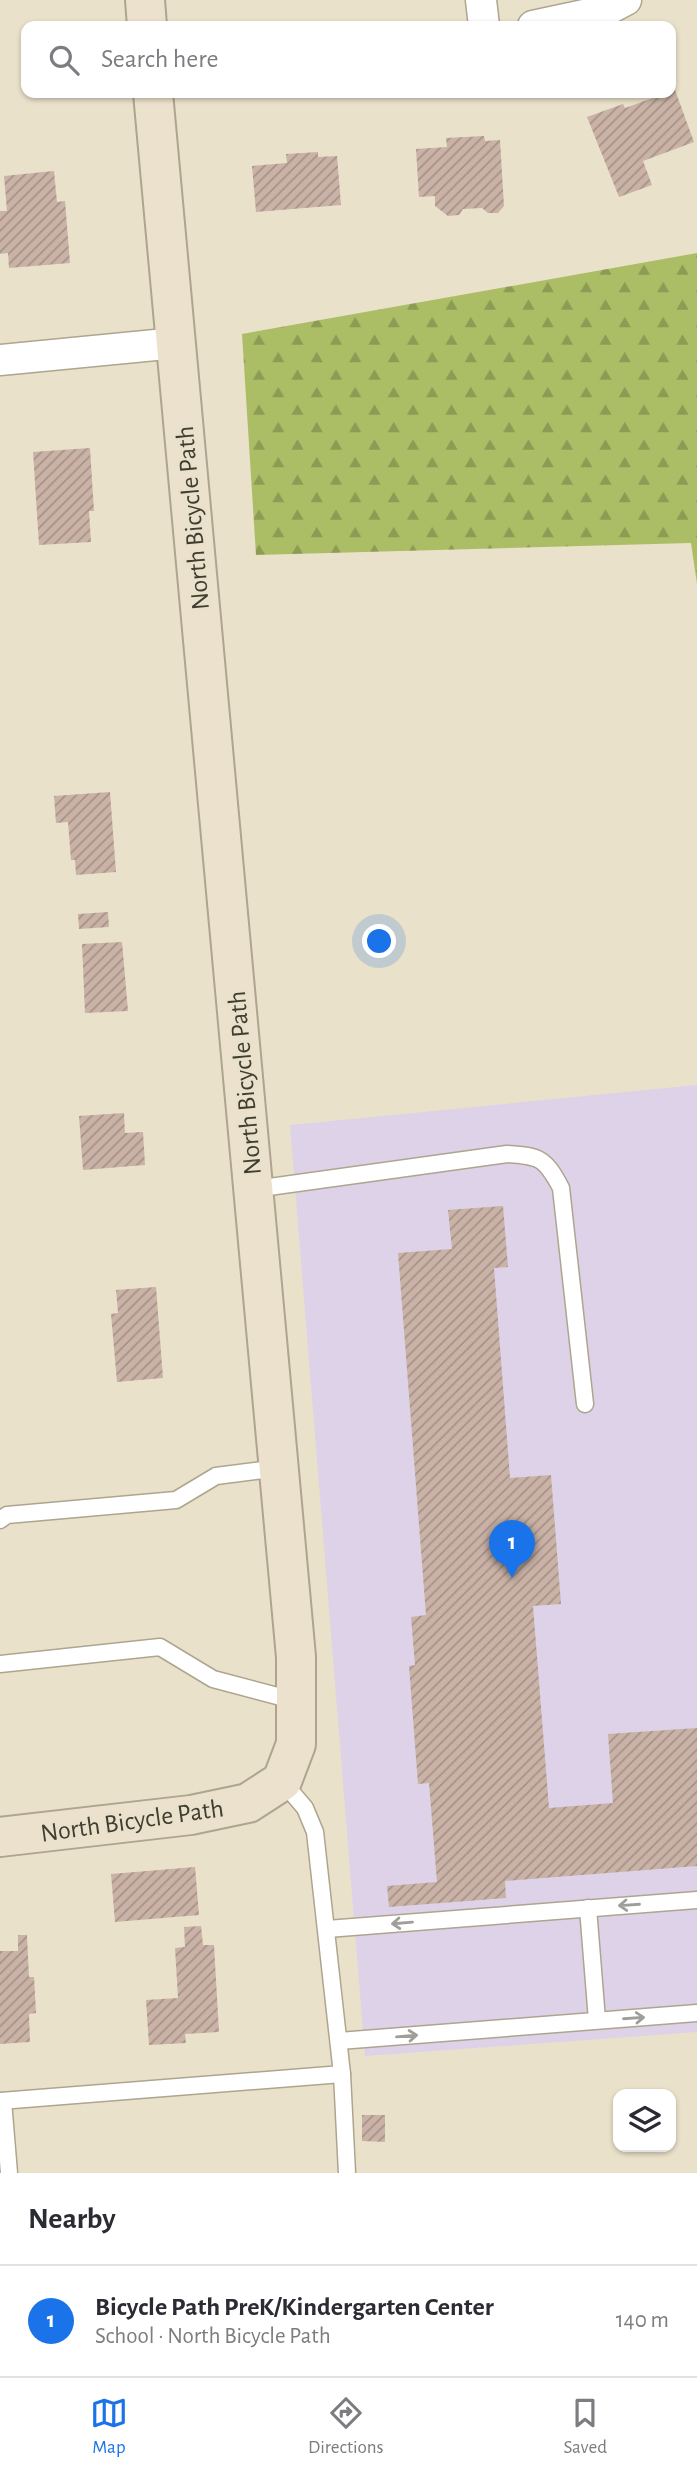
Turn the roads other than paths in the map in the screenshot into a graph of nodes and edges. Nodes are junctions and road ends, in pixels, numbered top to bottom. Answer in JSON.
{"nodes":[{"id":1,"x":145,"y":0,"type":"edge"},
{"id":2,"x":481,"y":0,"type":"edge"},
{"id":3,"x":626,"y":0,"type":"edge"},
{"id":4,"x":147,"y":21,"type":"edge"},
{"id":5,"x":483,"y":21,"type":"edge"},
{"id":6,"x":556,"y":21,"type":"edge"},
{"id":7,"x":153,"y":98,"type":"edge"},
{"id":8,"x":176,"y":343,"type":"junction"},
{"id":9,"x":0,"y":360,"type":"edge"},
{"id":10,"x":254,"y":1189,"type":"junction"},
{"id":11,"x":585,"y":1404,"type":"dead end"},
{"id":12,"x":279,"y":1468,"type":"junction"},
{"id":13,"x":0,"y":1520,"type":"edge"},
{"id":14,"x":0,"y":1664,"type":"edge"},
{"id":15,"x":296,"y":1701,"type":"junction"},
{"id":16,"x":282,"y":1781,"type":"junction"},
{"id":17,"x":0,"y":1837,"type":"edge"},
{"id":18,"x":697,"y":1900,"type":"edge"},
{"id":19,"x":588,"y":1908,"type":"junction"},
{"id":20,"x":327,"y":1929,"type":"junction"},
{"id":21,"x":697,"y":2013,"type":"edge"},
{"id":22,"x":597,"y":2020,"type":"junction"},
{"id":23,"x":339,"y":2041,"type":"junction"},
{"id":24,"x":342,"y":2074,"type":"junction"},
{"id":25,"x":2,"y":2101,"type":"edge"},
{"id":26,"x":9,"y":2173,"type":"edge"},
{"id":27,"x":348,"y":2173,"type":"edge"}],
"edges":[{"from":1,"to":4,"type":"street"},
{"from":2,"to":5,"type":"street"},
{"from":3,"to":6,"type":"street"},
{"from":7,"to":8,"type":"street","name":"North Bicycle Path"},
{"from":8,"to":9,"type":"street"},
{"from":8,"to":10,"type":"street","name":"North Bicycle Path"},
{"from":10,"to":11,"type":"lane"},
{"from":10,"to":12,"type":"street","name":"North Bicycle Path"},
{"from":12,"to":13,"type":"lane"},
{"from":12,"to":15,"type":"street","name":"North Bicycle Path"},
{"from":14,"to":15,"type":"lane"},
{"from":15,"to":16,"type":"street","name":"North Bicycle Path"},
{"from":16,"to":17,"type":"street","name":"North Bicycle Path"},
{"from":16,"to":20,"type":"lane"},
{"from":18,"to":19,"type":"lane","one_way":true},
{"from":19,"to":20,"type":"lane","one_way":true},
{"from":19,"to":22,"type":"lane"},
{"from":20,"to":23,"type":"lane"},
{"from":22,"to":21,"type":"lane","one_way":true},
{"from":23,"to":22,"type":"lane","one_way":true},
{"from":23,"to":24,"type":"lane"},
{"from":24,"to":25,"type":"lane"},
{"from":24,"to":27,"type":"lane"},
{"from":25,"to":26,"type":"lane"}]}
